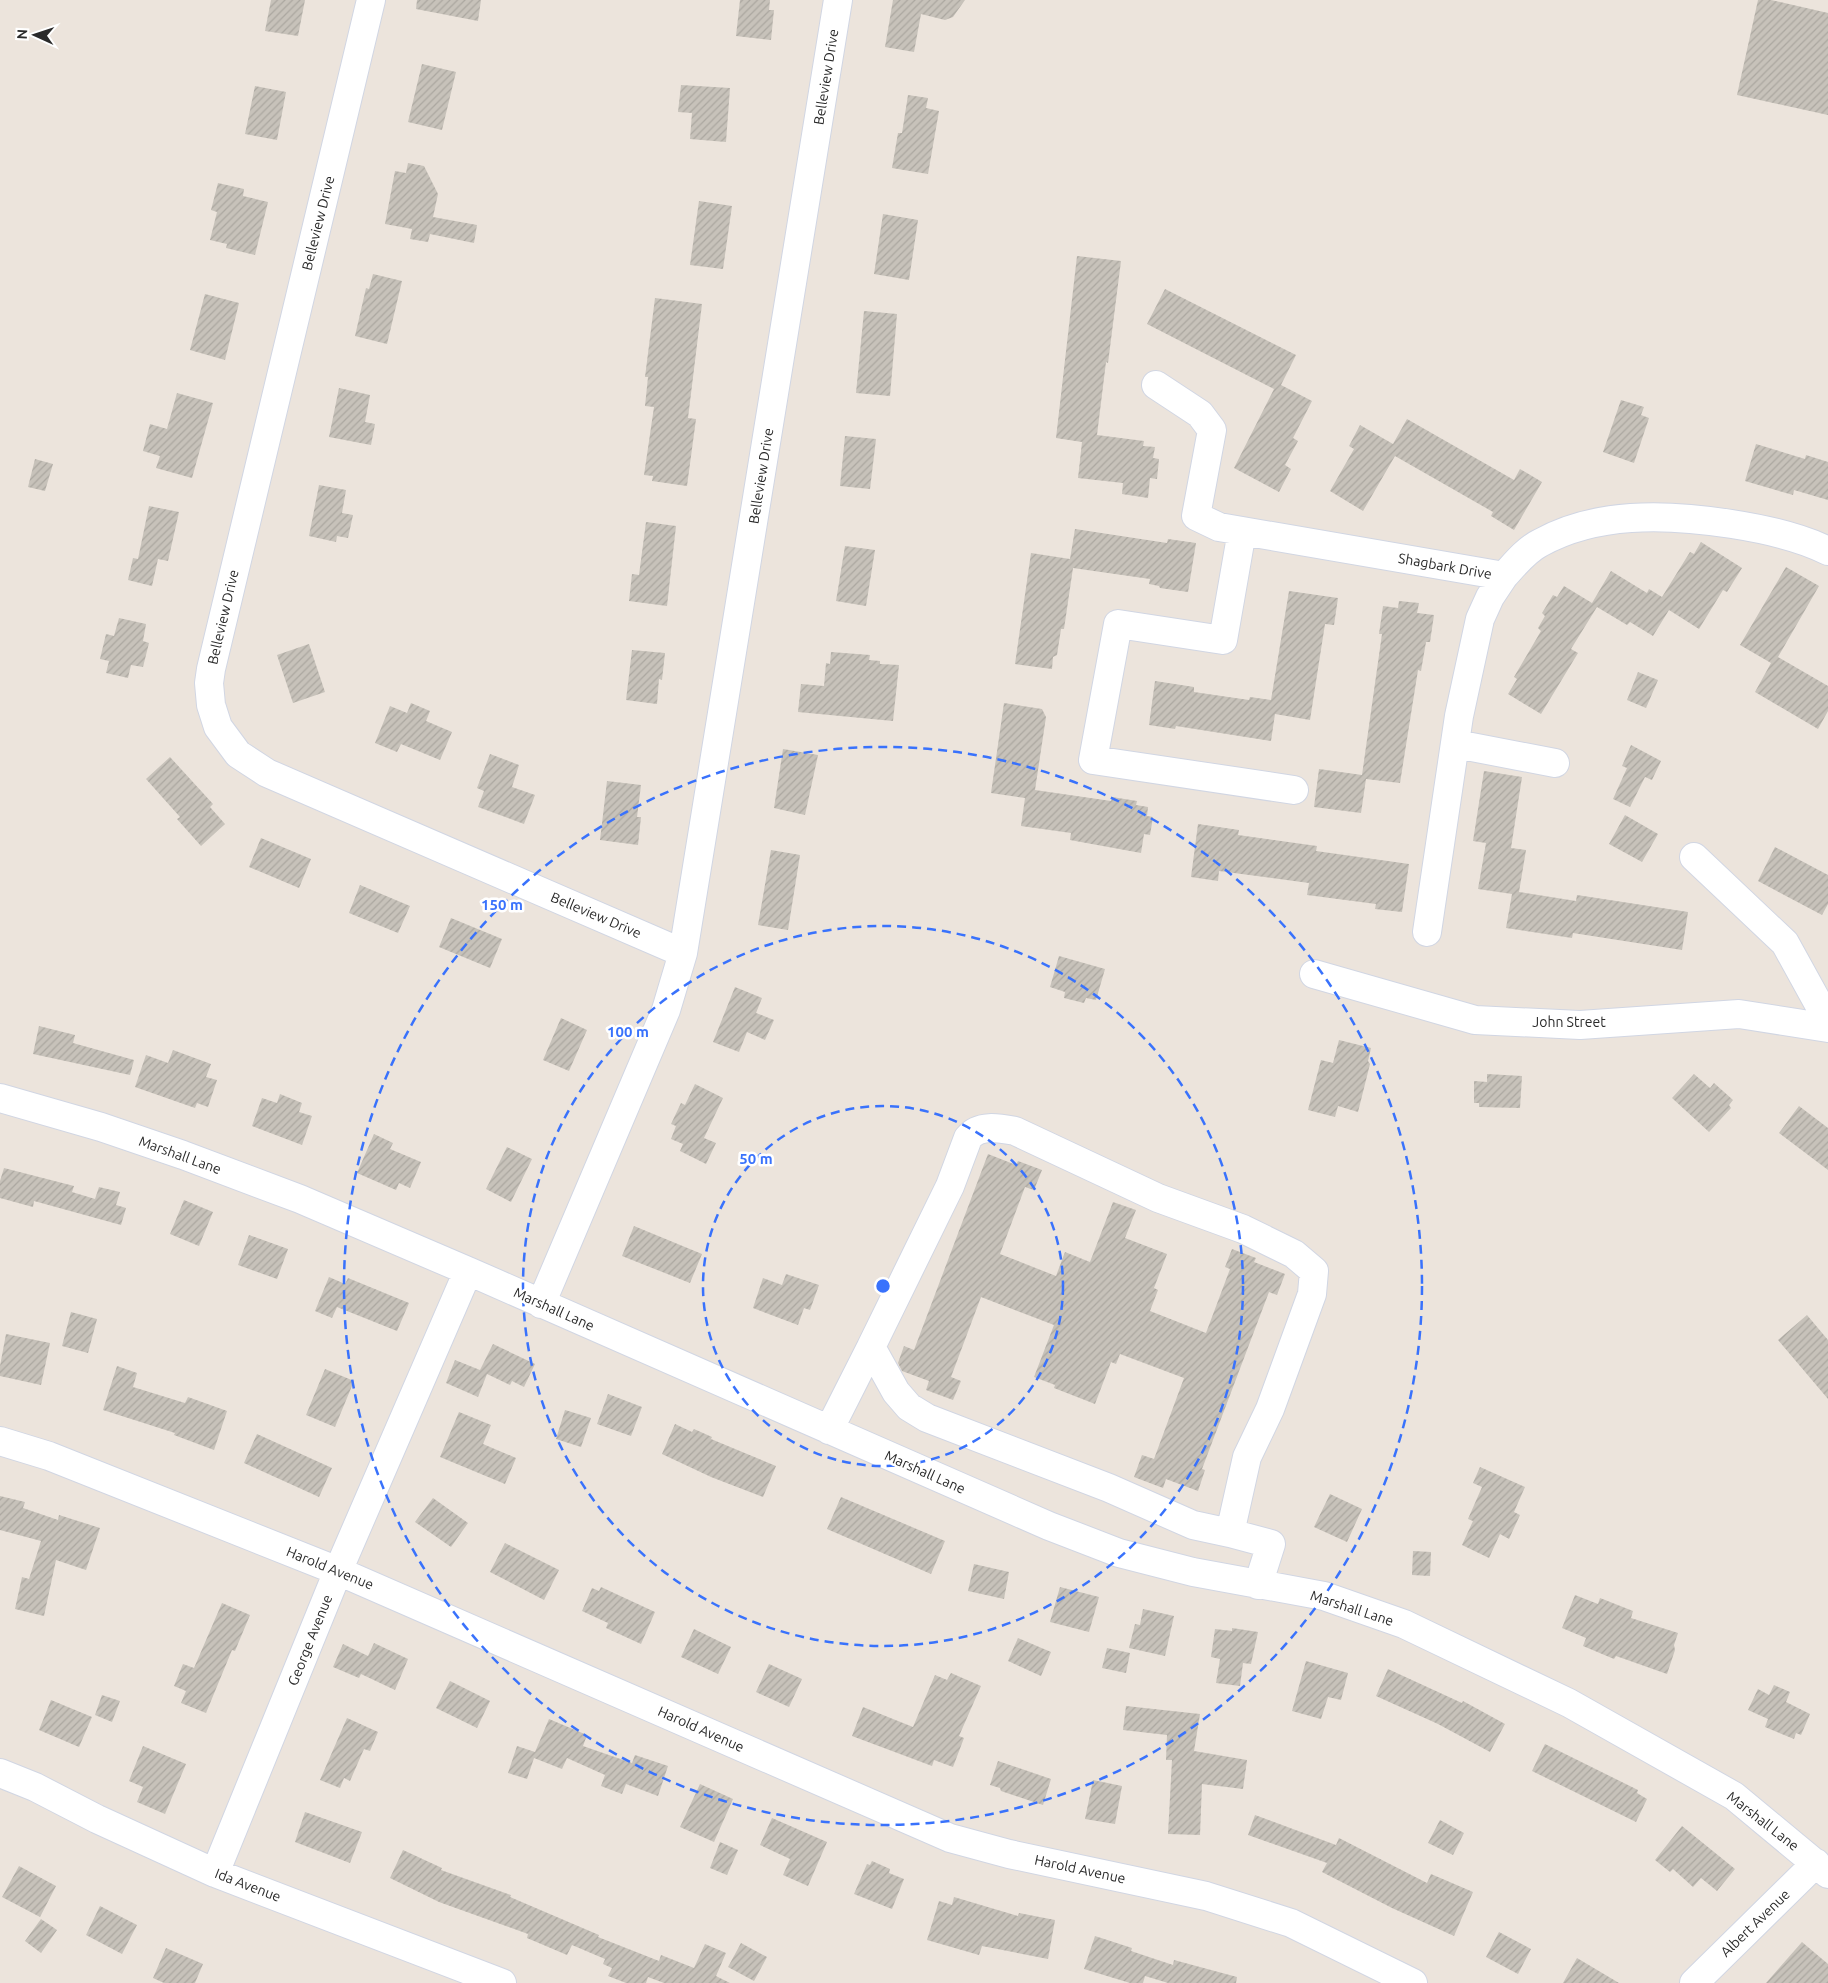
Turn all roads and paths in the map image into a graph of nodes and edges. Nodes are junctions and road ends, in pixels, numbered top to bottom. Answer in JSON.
{"nodes":[{"id":1,"x":372,"y":0,"type":"edge"},
{"id":2,"x":838,"y":0,"type":"edge"},
{"id":3,"x":1156,"y":385,"type":"dead end"},
{"id":4,"x":1242,"y":531,"type":"junction"},
{"id":5,"x":1828,"y":551,"type":"edge"},
{"id":6,"x":1504,"y":576,"type":"junction"},
{"id":7,"x":1456,"y":744,"type":"junction"},
{"id":8,"x":1555,"y":763,"type":"dead end"},
{"id":9,"x":1294,"y":790,"type":"dead end"},
{"id":10,"x":1694,"y":857,"type":"dead end"},
{"id":11,"x":1427,"y":932,"type":"dead end"},
{"id":12,"x":683,"y":953,"type":"junction"},
{"id":13,"x":1314,"y":974,"type":"dead end"},
{"id":14,"x":1828,"y":1020,"type":"edge"},
{"id":15,"x":1828,"y":1028,"type":"edge"},
{"id":16,"x":0,"y":1098,"type":"edge"},
{"id":17,"x":468,"y":1271,"type":"junction"},
{"id":18,"x":541,"y":1304,"type":"junction"},
{"id":19,"x":871,"y":1347,"type":"junction"},
{"id":20,"x":829,"y":1430,"type":"junction"},
{"id":21,"x":0,"y":1441,"type":"edge"},
{"id":22,"x":1230,"y":1533,"type":"junction"},
{"id":23,"x":338,"y":1571,"type":"junction"},
{"id":24,"x":1258,"y":1584,"type":"junction"},
{"id":25,"x":0,"y":1773,"type":"edge"},
{"id":26,"x":1822,"y":1868,"type":"edge"},
{"id":27,"x":215,"y":1873,"type":"junction"},
{"id":28,"x":502,"y":1983,"type":"edge"},
{"id":29,"x":1413,"y":1983,"type":"edge"},
{"id":30,"x":1694,"y":1983,"type":"edge"}],
"edges":[{"from":1,"to":12,"type":"street","name":"Belleview Drive"},
{"from":2,"to":12,"type":"street","name":"Belleview Drive"},
{"from":3,"to":4,"type":"street","name":"Shagbark Drive"},
{"from":4,"to":6,"type":"street","name":"Shagbark Drive"},
{"from":4,"to":9,"type":"street"},
{"from":5,"to":6,"type":"street","name":"Shagbark Drive"},
{"from":6,"to":7,"type":"street"},
{"from":7,"to":8,"type":"street"},
{"from":7,"to":11,"type":"street"},
{"from":10,"to":14,"type":"street"},
{"from":12,"to":18,"type":"street","name":"Belleview Drive"},
{"from":13,"to":15,"type":"street","name":"John Street"},
{"from":16,"to":17,"type":"street","name":"Marshall Lane"},
{"from":17,"to":18,"type":"street","name":"Marshall Lane"},
{"from":17,"to":23,"type":"street","name":"George Avenue"},
{"from":18,"to":20,"type":"street","name":"Marshall Lane"},
{"from":19,"to":20,"type":"street"},
{"from":19,"to":22,"type":"street"},
{"from":19,"to":22,"type":"street"},
{"from":20,"to":24,"type":"street","name":"Marshall Lane"},
{"from":21,"to":23,"type":"street","name":"Harold Avenue"},
{"from":22,"to":24,"type":"street"},
{"from":23,"to":27,"type":"street","name":"George Avenue"},
{"from":23,"to":29,"type":"street","name":"Harold Avenue"},
{"from":24,"to":26,"type":"street","name":"Marshall Lane"},
{"from":25,"to":27,"type":"street","name":"Ida Avenue"},
{"from":26,"to":30,"type":"street","name":"Albert Avenue"},
{"from":27,"to":28,"type":"street","name":"Ida Avenue"}]}
